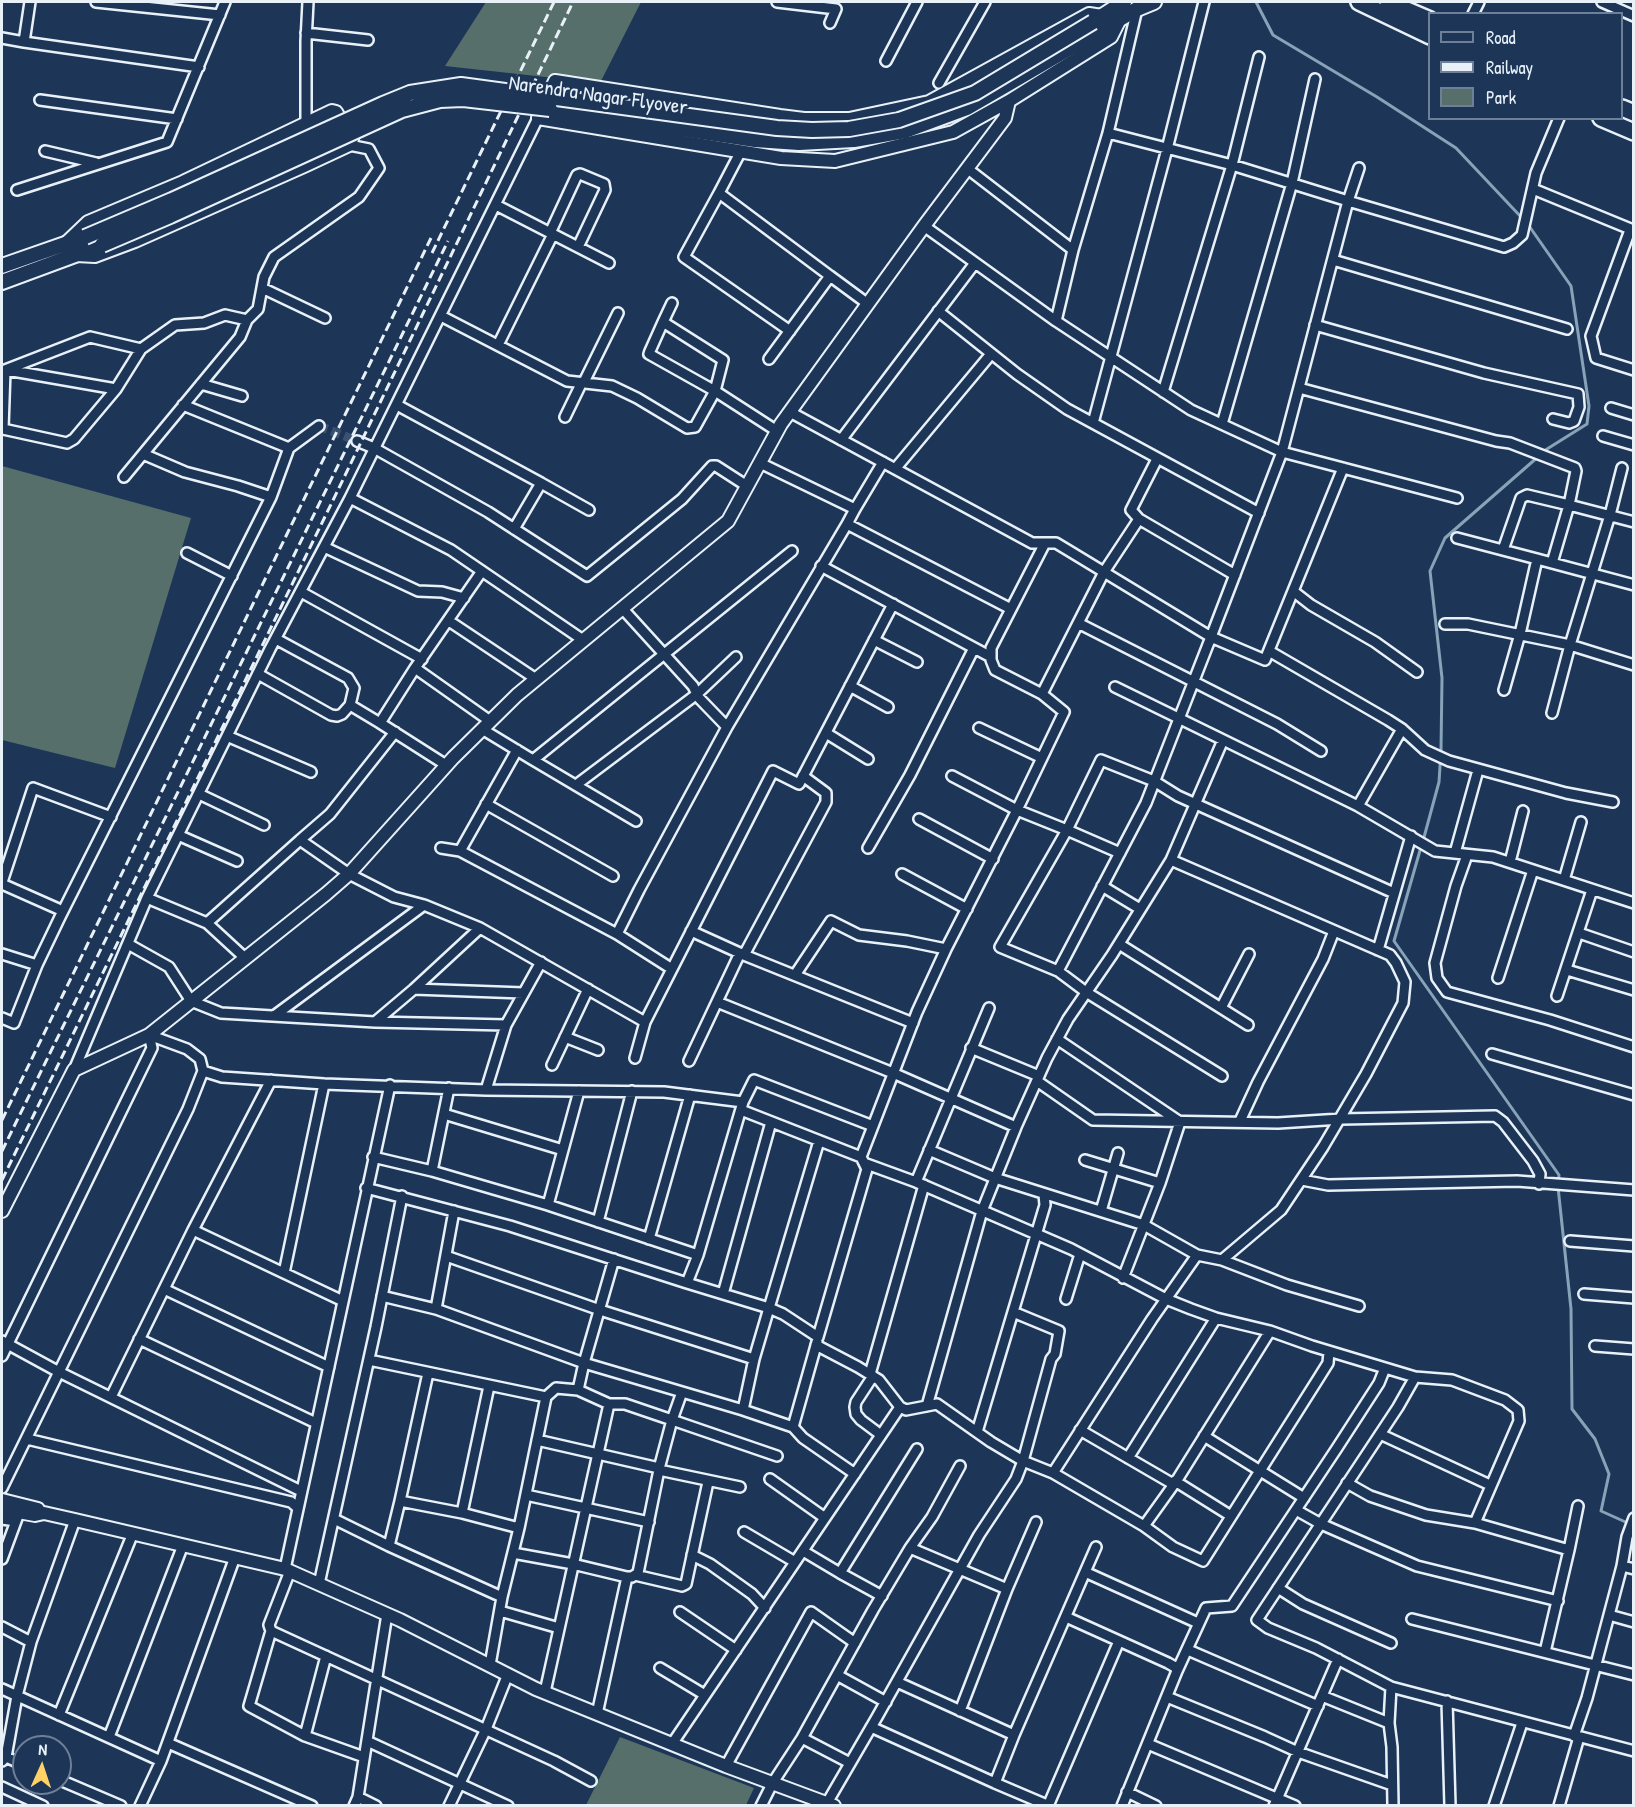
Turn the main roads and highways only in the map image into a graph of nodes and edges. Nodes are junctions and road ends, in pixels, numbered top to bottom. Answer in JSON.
{"nodes":[{"id":1,"x":1124,"y":2,"type":"edge"},
{"id":2,"x":1154,"y":2,"type":"edge"},
{"id":3,"x":1359,"y":2,"type":"edge"},
{"id":4,"x":1388,"y":2,"type":"edge"},
{"id":5,"x":1428,"y":19,"type":"edge"},
{"id":6,"x":1100,"y":22,"type":"junction"},
{"id":7,"x":1428,"y":35,"type":"edge"},
{"id":8,"x":1606,"y":120,"type":"edge"},
{"id":9,"x":1634,"y":132,"type":"edge"},
{"id":10,"x":2,"y":266,"type":"edge"},
{"id":11,"x":2,"y":282,"type":"edge"}],
"edges":[{"from":1,"to":6,"type":"main road"},
{"from":2,"to":6,"type":"main road","name":"Narendra Nagar Flyover"},
{"from":3,"to":7,"type":"highway"},
{"from":4,"to":5,"type":"highway"},
{"from":6,"to":10,"type":"main road","name":"Narendra Nagar Flyover","bridge":true},
{"from":6,"to":11,"type":"main road","name":"Narendra Nagar Flyover","bridge":true},
{"from":8,"to":9,"type":"highway"}]}
